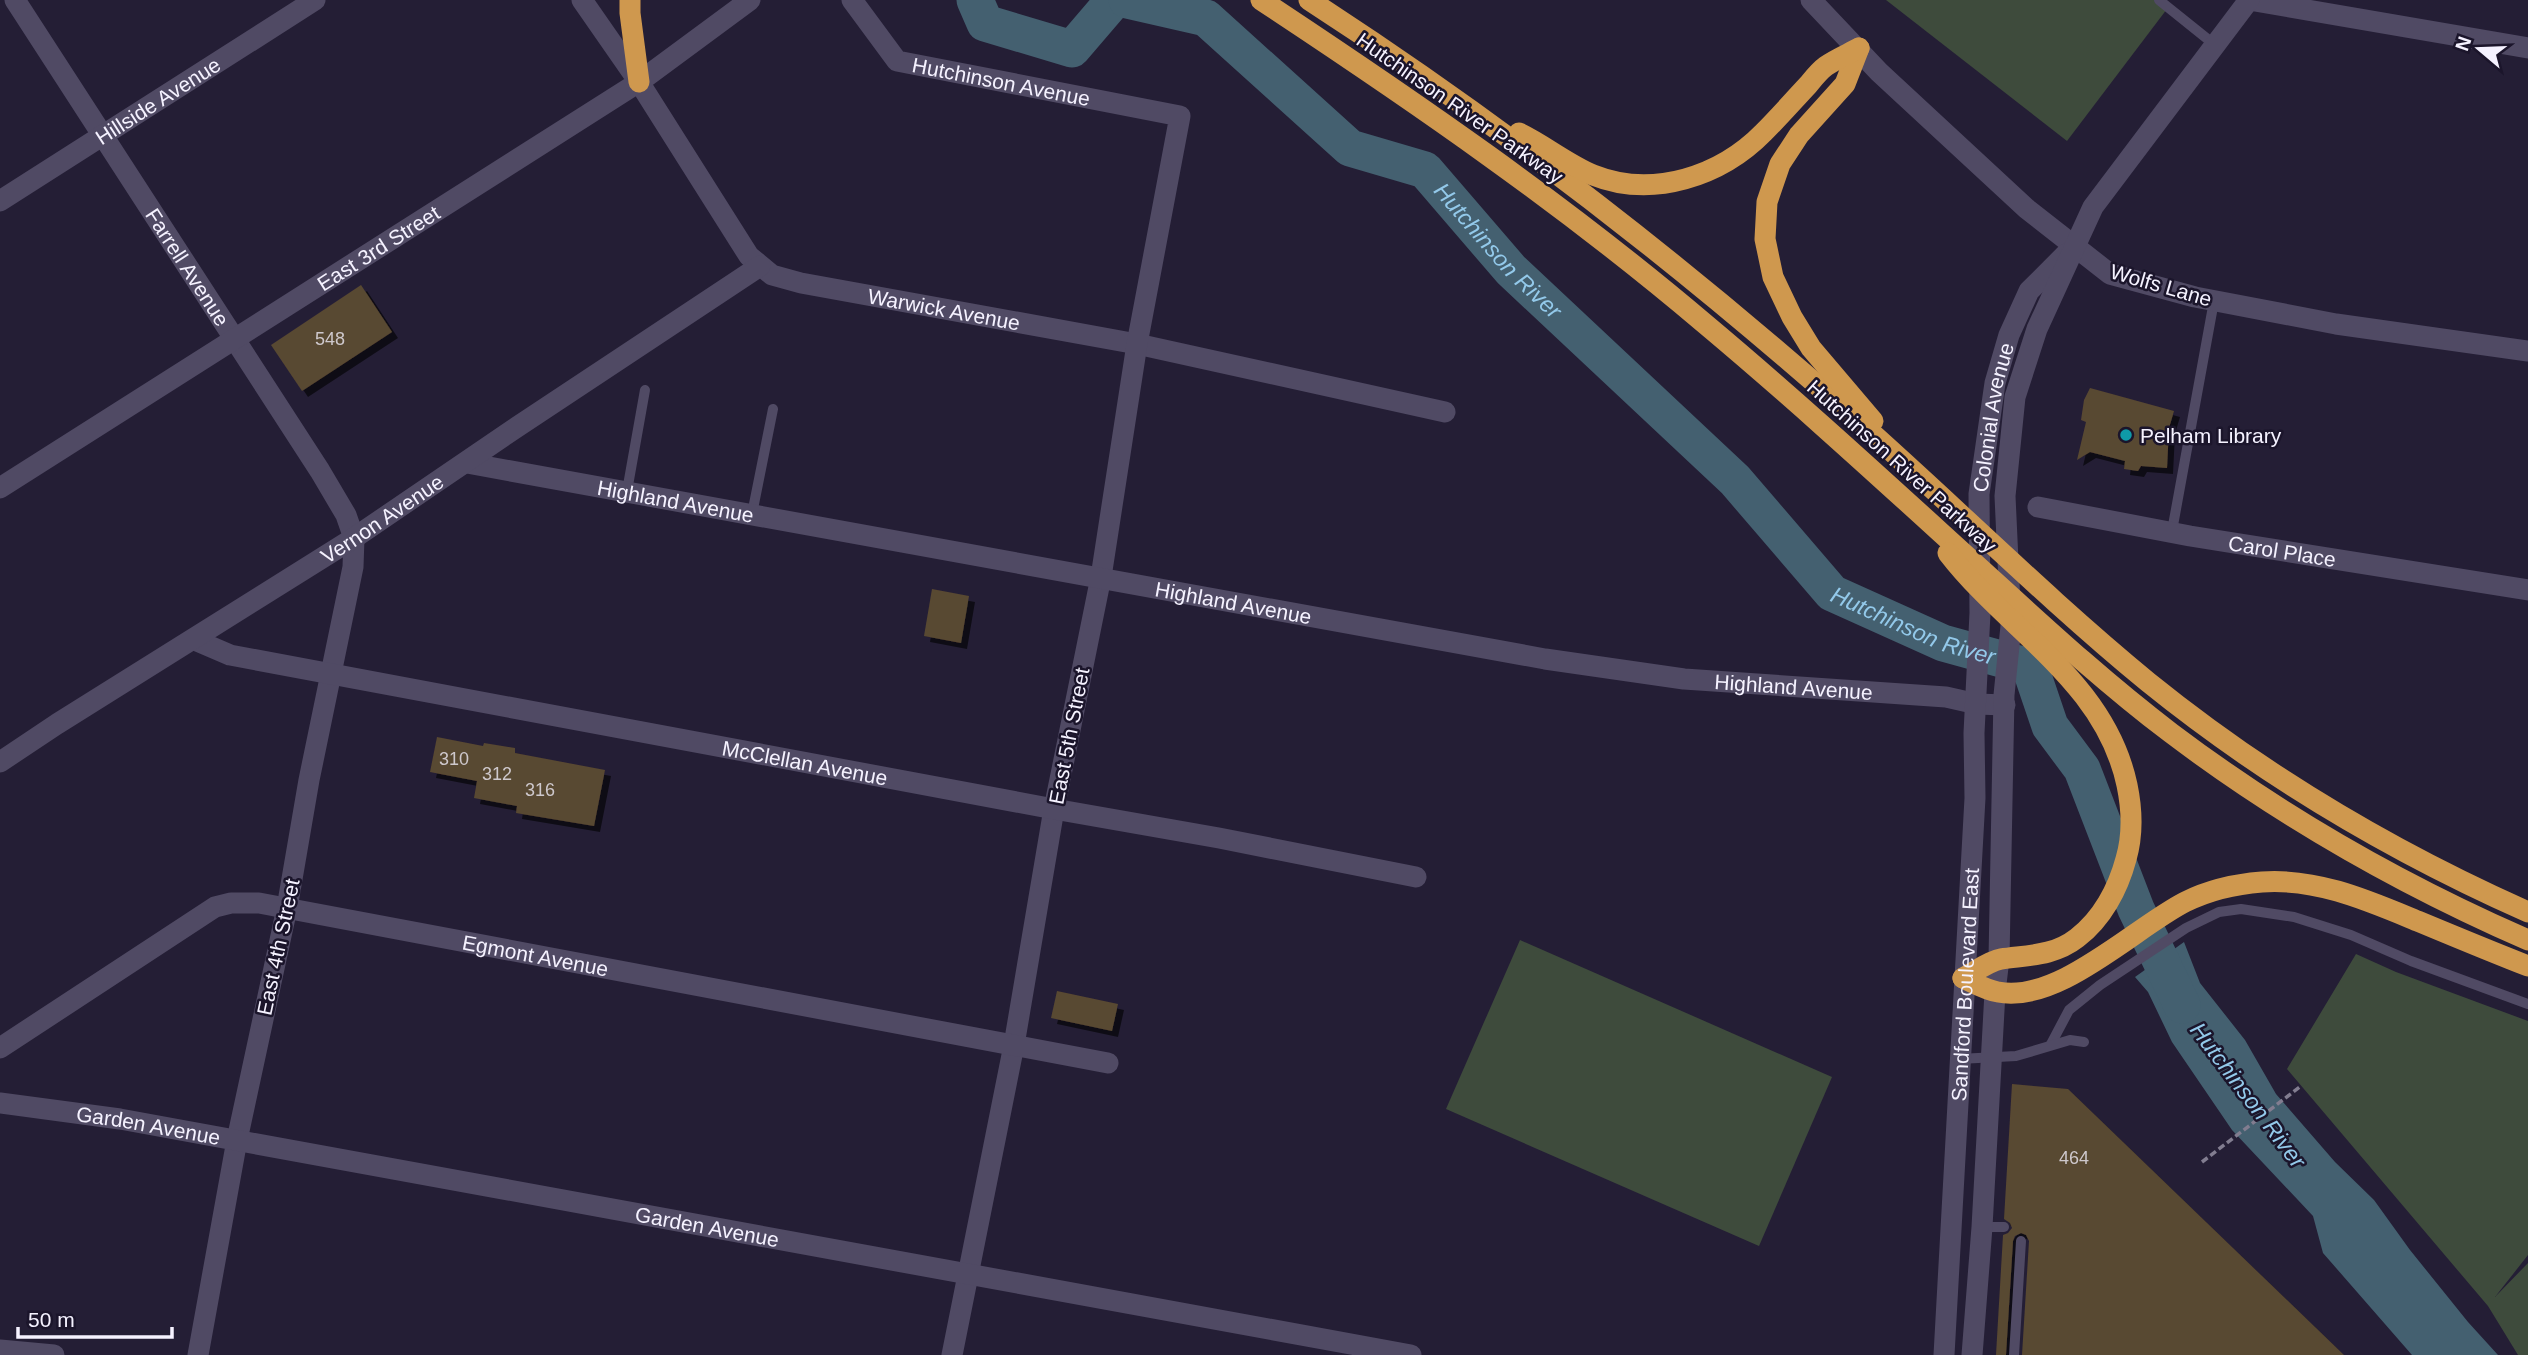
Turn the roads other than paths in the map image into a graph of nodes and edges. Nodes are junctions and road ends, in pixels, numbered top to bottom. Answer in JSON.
{"nodes":[{"id":1,"x":15,"y":0,"type":"edge"},
{"id":2,"x":315,"y":0,"type":"edge"},
{"id":3,"x":582,"y":0,"type":"edge"},
{"id":4,"x":630,"y":0,"type":"edge"},
{"id":5,"x":750,"y":0,"type":"edge"},
{"id":6,"x":852,"y":0,"type":"edge"},
{"id":7,"x":1261,"y":0,"type":"edge"},
{"id":8,"x":1309,"y":0,"type":"edge"},
{"id":9,"x":1811,"y":0,"type":"edge"},
{"id":10,"x":2159,"y":0,"type":"edge"},
{"id":11,"x":2249,"y":0,"type":"edge"},
{"id":12,"x":2215,"y":45,"type":"junction"},
{"id":13,"x":1859,"y":48,"type":"junction"},
{"id":14,"x":2528,"y":48,"type":"edge"},
{"id":15,"x":639,"y":82,"type":"junction"},
{"id":16,"x":1468,"y":107,"type":"junction"},
{"id":17,"x":1180,"y":116,"type":"joint"},
{"id":18,"x":102,"y":136,"type":"junction"},
{"id":19,"x":0,"y":201,"type":"edge"},
{"id":20,"x":2075,"y":245,"type":"junction"},
{"id":21,"x":760,"y":266,"type":"junction"},
{"id":22,"x":2214,"y":301,"type":"junction"},
{"id":23,"x":234,"y":338,"type":"junction"},
{"id":24,"x":1137,"y":344,"type":"junction"},
{"id":25,"x":2528,"y":351,"type":"edge"},
{"id":26,"x":645,"y":390,"type":"dead end"},
{"id":27,"x":773,"y":409,"type":"dead end"},
{"id":28,"x":1445,"y":412,"type":"dead end"},
{"id":29,"x":1903,"y":462,"type":"junction"},
{"id":30,"x":467,"y":463,"type":"junction"},
{"id":31,"x":0,"y":488,"type":"edge"},
{"id":32,"x":626,"y":491,"type":"junction"},
{"id":33,"x":2038,"y":507,"type":"dead end"},
{"id":34,"x":752,"y":514,"type":"junction"},
{"id":35,"x":2172,"y":531,"type":"junction"},
{"id":36,"x":355,"y":538,"type":"junction"},
{"id":37,"x":1101,"y":577,"type":"junction"},
{"id":38,"x":2528,"y":590,"type":"edge"},
{"id":39,"x":1980,"y":613,"type":"joint"},
{"id":40,"x":2011,"y":626,"type":"joint"},
{"id":41,"x":195,"y":640,"type":"junction"},
{"id":42,"x":2051,"y":644,"type":"junction"},
{"id":43,"x":332,"y":674,"type":"junction"},
{"id":44,"x":1977,"y":697,"type":"junction"},
{"id":45,"x":2004,"y":700,"type":"junction"},
{"id":46,"x":0,"y":762,"type":"edge"},
{"id":47,"x":1054,"y":809,"type":"junction"},
{"id":48,"x":1416,"y":877,"type":"dead end"},
{"id":49,"x":287,"y":908,"type":"junction"},
{"id":50,"x":2528,"y":912,"type":"edge"},
{"id":51,"x":2528,"y":940,"type":"edge"},
{"id":52,"x":1999,"y":959,"type":"junction"},
{"id":53,"x":2528,"y":966,"type":"edge"},
{"id":54,"x":1964,"y":978,"type":"junction"},
{"id":55,"x":1995,"y":992,"type":"junction"},
{"id":56,"x":2528,"y":1004,"type":"edge"},
{"id":57,"x":2084,"y":1042,"type":"dead end"},
{"id":58,"x":2051,"y":1044,"type":"junction"},
{"id":59,"x":1014,"y":1045,"type":"junction"},
{"id":60,"x":0,"y":1048,"type":"edge"},
{"id":61,"x":1993,"y":1058,"type":"junction"},
{"id":62,"x":1959,"y":1059,"type":"junction"},
{"id":63,"x":1108,"y":1063,"type":"dead end"},
{"id":64,"x":0,"y":1103,"type":"edge"},
{"id":65,"x":237,"y":1140,"type":"junction"},
{"id":66,"x":2021,"y":1241,"type":"dead end"},
{"id":67,"x":967,"y":1274,"type":"junction"},
{"id":68,"x":0,"y":1350,"type":"edge"},
{"id":69,"x":54,"y":1355,"type":"edge"},
{"id":70,"x":198,"y":1355,"type":"edge"},
{"id":71,"x":953,"y":1355,"type":"edge"},
{"id":72,"x":1411,"y":1355,"type":"edge"},
{"id":73,"x":1944,"y":1355,"type":"edge"},
{"id":74,"x":1972,"y":1355,"type":"edge"},
{"id":75,"x":2014,"y":1355,"type":"edge"}],
"edges":[{"from":1,"to":18,"type":"street","name":"Farrell Avenue"},
{"from":2,"to":18,"type":"street","name":"Hillside Avenue"},
{"from":3,"to":15,"type":"street","name":"Warwick Avenue"},
{"from":4,"to":15,"type":"highway"},
{"from":5,"to":15,"type":"street","name":"East 3rd Street"},
{"from":6,"to":17,"type":"street","name":"Hutchinson Avenue"},
{"from":7,"to":42,"type":"highway","name":"Hutchinson River Parkway"},
{"from":8,"to":16,"type":"highway","name":"Hutchinson River Parkway"},
{"from":9,"to":13,"type":"street","name":"Wolfs Lane"},
{"from":10,"to":12,"type":"lane"},
{"from":11,"to":12,"type":"street","name":"Colonial Avenue"},
{"from":11,"to":14,"type":"street"},
{"from":12,"to":20,"type":"street","name":"Colonial Avenue"},
{"from":13,"to":16,"type":"highway"},
{"from":13,"to":20,"type":"street","name":"Wolfs Lane"},
{"from":13,"to":29,"type":"highway"},
{"from":15,"to":21,"type":"street","name":"Warwick Avenue"},
{"from":15,"to":23,"type":"street","name":"East 3rd Street"},
{"from":16,"to":29,"type":"highway","name":"Hutchinson River Parkway"},
{"from":17,"to":24,"type":"street","name":"East 5th Street"},
{"from":18,"to":19,"type":"street","name":"Hillside Avenue"},
{"from":18,"to":23,"type":"street","name":"Farrell Avenue"},
{"from":20,"to":22,"type":"street","name":"Wolfs Lane"},
{"from":20,"to":39,"type":"street","name":"Colonial Avenue"},
{"from":20,"to":40,"type":"street","name":"Colonial Avenue"},
{"from":21,"to":24,"type":"street","name":"Warwick Avenue"},
{"from":21,"to":30,"type":"street","name":"Vernon Avenue"},
{"from":22,"to":25,"type":"street","name":"Wolfs Lane"},
{"from":22,"to":35,"type":"lane"},
{"from":23,"to":31,"type":"street","name":"East 3rd Street"},
{"from":23,"to":36,"type":"street","name":"Farrell Avenue"},
{"from":24,"to":28,"type":"street","name":"Warwick Avenue"},
{"from":24,"to":37,"type":"street","name":"East 5th Street"},
{"from":26,"to":32,"type":"lane"},
{"from":27,"to":34,"type":"lane"},
{"from":29,"to":50,"type":"highway","name":"Hutchinson River Parkway"},
{"from":30,"to":32,"type":"street","name":"Highland Avenue"},
{"from":30,"to":36,"type":"street","name":"Vernon Avenue"},
{"from":32,"to":34,"type":"street","name":"Highland Avenue"},
{"from":33,"to":35,"type":"street","name":"Carol Place"},
{"from":34,"to":37,"type":"street","name":"Highland Avenue"},
{"from":35,"to":38,"type":"street","name":"Carol Place"},
{"from":36,"to":41,"type":"street","name":"Vernon Avenue"},
{"from":36,"to":43,"type":"street","name":"East 4th Street"},
{"from":37,"to":44,"type":"street","name":"Highland Avenue"},
{"from":37,"to":47,"type":"street","name":"East 5th Street"},
{"from":39,"to":44,"type":"street","name":"Sandford Boulevard East"},
{"from":40,"to":45,"type":"street","name":"Sandford Boulevard East"},
{"from":41,"to":43,"type":"street","name":"McClellan Avenue"},
{"from":41,"to":46,"type":"street","name":"Vernon Avenue"},
{"from":42,"to":51,"type":"highway","name":"Hutchinson River Parkway"},
{"from":42,"to":52,"type":"highway"},
{"from":43,"to":47,"type":"street","name":"McClellan Avenue"},
{"from":43,"to":49,"type":"street","name":"East 4th Street"},
{"from":44,"to":45,"type":"street","name":"Highland Avenue"},
{"from":44,"to":54,"type":"street","name":"Sandford Boulevard East"},
{"from":45,"to":52,"type":"street","name":"Sandford Boulevard East"},
{"from":47,"to":48,"type":"street","name":"McClellan Avenue"},
{"from":47,"to":59,"type":"street","name":"East 5th Street"},
{"from":49,"to":59,"type":"street","name":"Egmont Avenue"},
{"from":49,"to":60,"type":"street","name":"Egmont Avenue"},
{"from":49,"to":65,"type":"street","name":"East 4th Street"},
{"from":52,"to":54,"type":"highway"},
{"from":52,"to":55,"type":"street","name":"Sandford Boulevard East"},
{"from":53,"to":55,"type":"highway"},
{"from":54,"to":55,"type":"highway"},
{"from":54,"to":62,"type":"street","name":"Sandford Boulevard East"},
{"from":55,"to":61,"type":"street","name":"Sandford Boulevard East"},
{"from":56,"to":58,"type":"lane"},
{"from":57,"to":58,"type":"lane"},
{"from":58,"to":61,"type":"lane"},
{"from":59,"to":63,"type":"street","name":"Egmont Avenue"},
{"from":59,"to":67,"type":"street","name":"East 5th Street"},
{"from":61,"to":62,"type":"lane"},
{"from":61,"to":74,"type":"street","name":"Sandford Boulevard East"},
{"from":62,"to":73,"type":"street","name":"Sandford Boulevard East"},
{"from":64,"to":65,"type":"street","name":"Garden Avenue"},
{"from":65,"to":67,"type":"street","name":"Garden Avenue"},
{"from":65,"to":70,"type":"street","name":"East 4th Street"},
{"from":66,"to":75,"type":"lane"},
{"from":67,"to":71,"type":"street","name":"East 5th Street"},
{"from":67,"to":72,"type":"street","name":"Garden Avenue"},
{"from":68,"to":69,"type":"street"}]}
